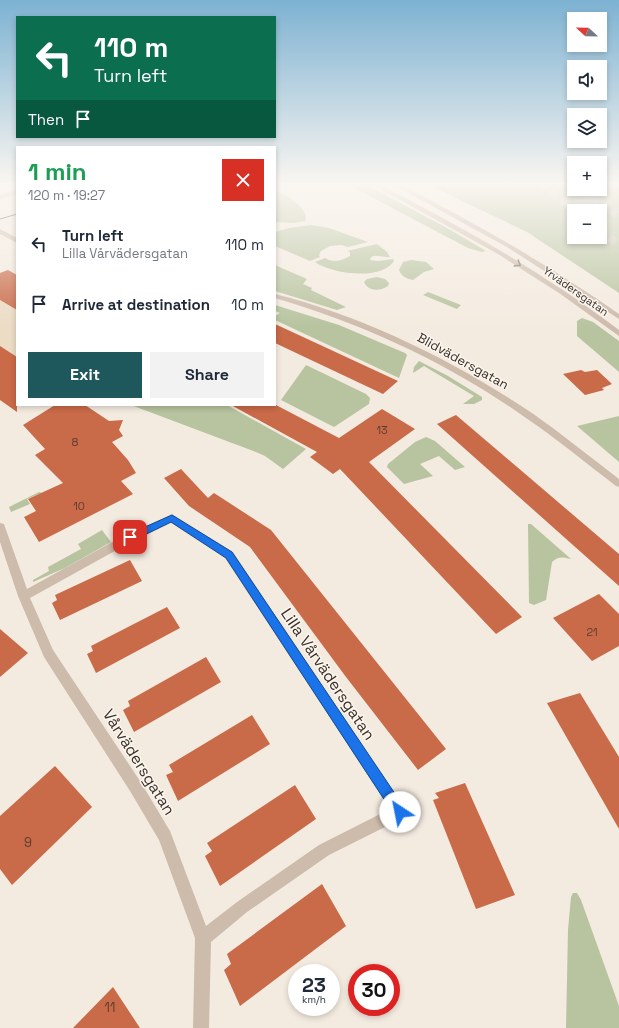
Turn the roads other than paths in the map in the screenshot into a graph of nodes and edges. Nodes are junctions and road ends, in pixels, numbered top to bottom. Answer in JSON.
{"nodes":[{"id":1,"x":2,"y":232,"type":"edge"},
{"id":2,"x":463,"y":232,"type":"edge"},
{"id":3,"x":485,"y":232,"type":"edge"},
{"id":4,"x":16,"y":240,"type":"edge"},
{"id":5,"x":276,"y":296,"type":"edge"},
{"id":6,"x":619,"y":316,"type":"edge"},
{"id":7,"x":619,"y":334,"type":"edge"},
{"id":8,"x":619,"y":484,"type":"edge"},
{"id":9,"x":0,"y":527,"type":"edge"},
{"id":10,"x":24,"y":596,"type":"junction"},
{"id":11,"x":204,"y":938,"type":"junction"},
{"id":12,"x":201,"y":1028,"type":"edge"}],
"edges":[{"from":1,"to":4,"type":"street"},
{"from":2,"to":7,"type":"street","name":"Yrvädersgatan","one_way":true},
{"from":3,"to":6,"type":"street","name":"Yrvädersgatan"},
{"from":5,"to":8,"type":"street","name":"Blidvädersgatan"},
{"from":9,"to":10,"type":"street","name":"Vårvädersgatan"},
{"from":10,"to":11,"type":"street","name":"Vårvädersgatan"},
{"from":10,"to":11,"type":"street","name":"Lilla Vårvädersgatan"},
{"from":11,"to":12,"type":"street","name":"Vårvädersgatan"}]}
